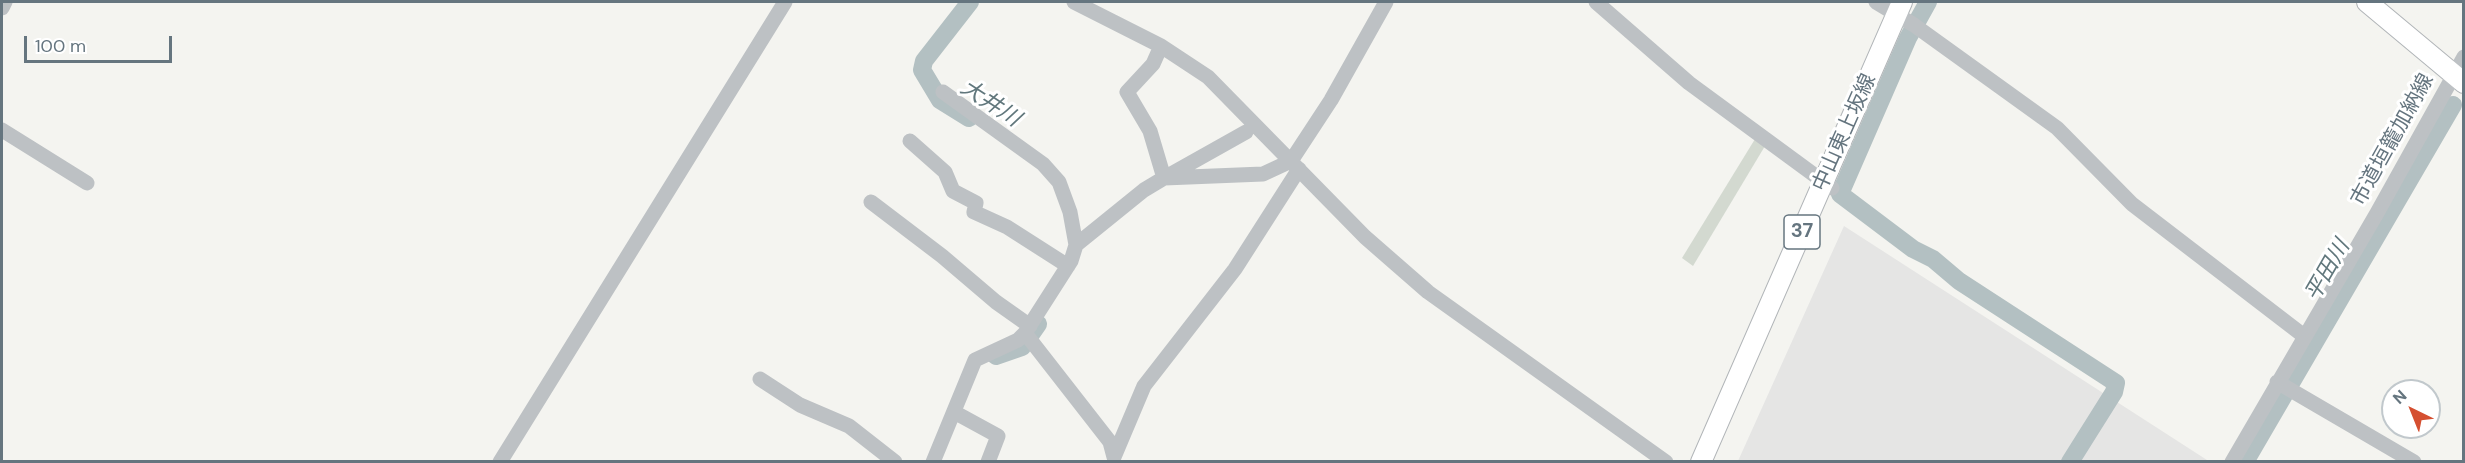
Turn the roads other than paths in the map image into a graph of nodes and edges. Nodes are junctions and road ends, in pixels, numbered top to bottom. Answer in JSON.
{"nodes":[{"id":1,"x":5,"y":2,"type":"edge"},
{"id":2,"x":785,"y":2,"type":"edge"},
{"id":3,"x":1074,"y":2,"type":"edge"},
{"id":4,"x":1386,"y":2,"type":"edge"},
{"id":5,"x":1596,"y":2,"type":"edge"},
{"id":6,"x":1875,"y":2,"type":"edge"},
{"id":7,"x":1913,"y":2,"type":"edge"},
{"id":8,"x":2367,"y":2,"type":"edge"},
{"id":9,"x":2,"y":8,"type":"edge"},
{"id":10,"x":1907,"y":18,"type":"edge"},
{"id":11,"x":1161,"y":46,"type":"junction"},
{"id":12,"x":2463,"y":57,"type":"edge"},
{"id":13,"x":2459,"y":79,"type":"edge"},
{"id":14,"x":943,"y":92,"type":"dead end"},
{"id":15,"x":2,"y":130,"type":"edge"},
{"id":16,"x":1246,"y":132,"type":"dead end"},
{"id":17,"x":910,"y":141,"type":"dead end"},
{"id":18,"x":1295,"y":165,"type":"junction"},
{"id":19,"x":1164,"y":178,"type":"junction"},
{"id":20,"x":87,"y":183,"type":"dead end"},
{"id":21,"x":1828,"y":185,"type":"junction"},
{"id":22,"x":870,"y":202,"type":"dead end"},
{"id":23,"x":1076,"y":245,"type":"junction"},
{"id":24,"x":1068,"y":266,"type":"junction"},
{"id":25,"x":1028,"y":334,"type":"junction"},
{"id":26,"x":2304,"y":336,"type":"junction"},
{"id":27,"x":760,"y":379,"type":"dead end"},
{"id":28,"x":2277,"y":382,"type":"junction"},
{"id":29,"x":954,"y":412,"type":"junction"},
{"id":30,"x":1115,"y":460,"type":"edge"},
{"id":31,"x":500,"y":462,"type":"edge"},
{"id":32,"x":895,"y":462,"type":"edge"},
{"id":33,"x":933,"y":462,"type":"edge"},
{"id":34,"x":988,"y":462,"type":"edge"},
{"id":35,"x":1666,"y":462,"type":"edge"},
{"id":36,"x":1701,"y":462,"type":"edge"},
{"id":37,"x":1714,"y":462,"type":"edge"},
{"id":38,"x":2232,"y":462,"type":"edge"},
{"id":39,"x":2414,"y":462,"type":"edge"}],
"edges":[{"from":1,"to":9,"type":"street"},
{"from":2,"to":31,"type":"street"},
{"from":3,"to":11,"type":"street"},
{"from":4,"to":18,"type":"street"},
{"from":5,"to":21,"type":"street"},
{"from":6,"to":10,"type":"street"},
{"from":7,"to":10,"type":"main road","name":"中山東上坂線","number":"37"},
{"from":8,"to":13,"type":"main road"},
{"from":10,"to":21,"type":"main road","name":"中山東上坂線","number":"37"},
{"from":10,"to":26,"type":"street"},
{"from":11,"to":18,"type":"street"},
{"from":11,"to":19,"type":"street"},
{"from":12,"to":13,"type":"street","name":"市道垣籠加納線"},
{"from":13,"to":26,"type":"street","name":"市道垣籠加納線"},
{"from":14,"to":23,"type":"street"},
{"from":15,"to":20,"type":"street"},
{"from":16,"to":19,"type":"street"},
{"from":17,"to":24,"type":"street"},
{"from":18,"to":19,"type":"street"},
{"from":18,"to":30,"type":"street"},
{"from":18,"to":35,"type":"street"},
{"from":19,"to":23,"type":"street"},
{"from":21,"to":36,"type":"main road","name":"中山東上坂線","number":"37"},
{"from":21,"to":37,"type":"main road","name":"中山東上坂線","number":"37"},
{"from":22,"to":25,"type":"street"},
{"from":23,"to":24,"type":"street"},
{"from":24,"to":25,"type":"street"},
{"from":25,"to":29,"type":"street"},
{"from":25,"to":30,"type":"street"},
{"from":26,"to":28,"type":"street","name":"市道垣籠加納線"},
{"from":27,"to":32,"type":"street"},
{"from":28,"to":38,"type":"street","name":"市道垣籠加納線"},
{"from":28,"to":39,"type":"street"},
{"from":29,"to":33,"type":"street"},
{"from":29,"to":34,"type":"street"}]}
